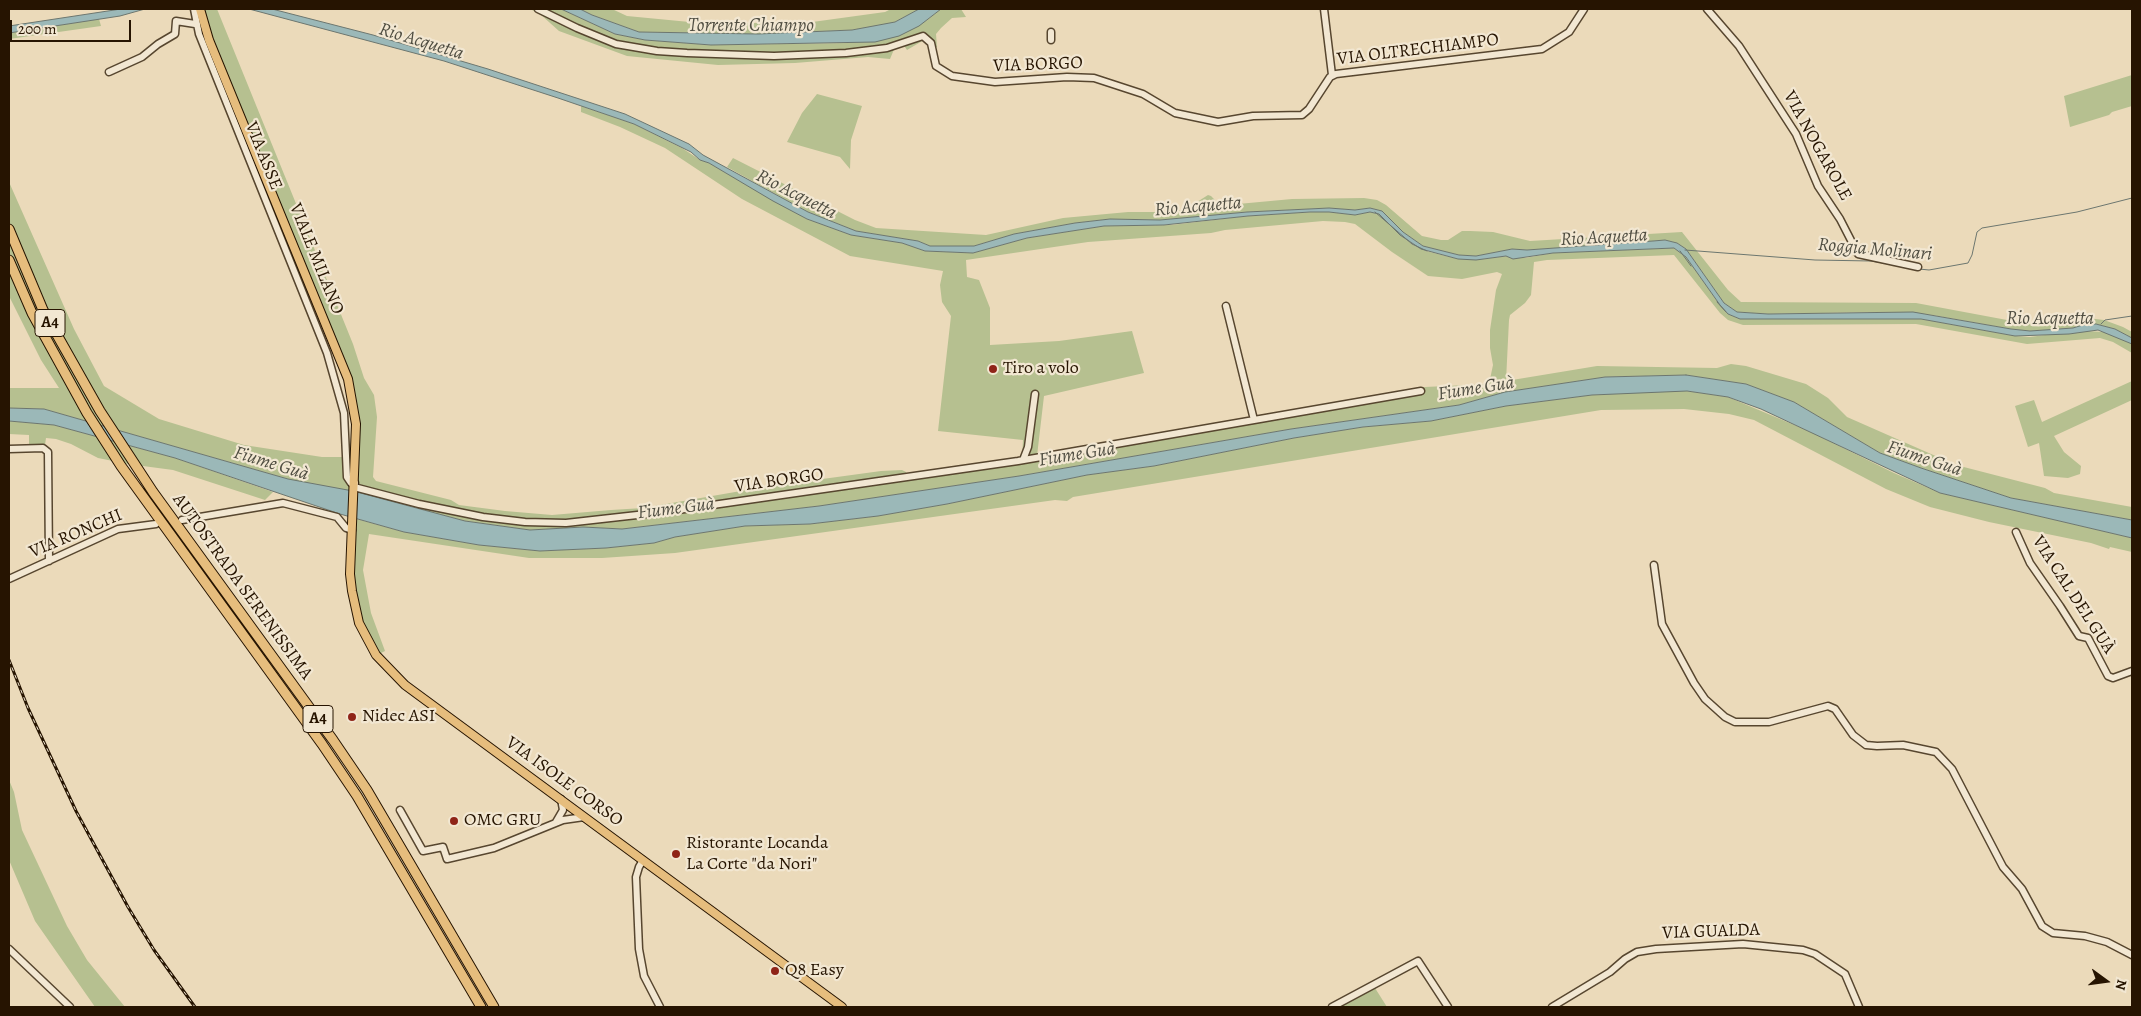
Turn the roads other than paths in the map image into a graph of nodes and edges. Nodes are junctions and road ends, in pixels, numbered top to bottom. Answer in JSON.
{"nodes":[{"id":1,"x":194,"y":9,"type":"edge"},
{"id":2,"x":200,"y":9,"type":"edge"},
{"id":3,"x":538,"y":9,"type":"edge"},
{"id":4,"x":1324,"y":9,"type":"edge"},
{"id":5,"x":1584,"y":9,"type":"edge"},
{"id":6,"x":1707,"y":9,"type":"edge"},
{"id":7,"x":195,"y":24,"type":"junction"},
{"id":8,"x":1051,"y":32,"type":"dead end"},
{"id":9,"x":1052,"y":40,"type":"dead end"},
{"id":10,"x":109,"y":72,"type":"dead end"},
{"id":11,"x":1332,"y":75,"type":"junction"},
{"id":12,"x":1228,"y":121,"type":"joint"},
{"id":13,"x":9,"y":229,"type":"edge"},
{"id":14,"x":9,"y":260,"type":"edge"},
{"id":15,"x":1918,"y":266,"type":"dead end"},
{"id":16,"x":1226,"y":306,"type":"dead end"},
{"id":17,"x":1420,"y":391,"type":"dead end"},
{"id":18,"x":1035,"y":394,"type":"dead end"},
{"id":19,"x":1254,"y":420,"type":"junction"},
{"id":20,"x":9,"y":449,"type":"edge"},
{"id":21,"x":1023,"y":460,"type":"junction"},
{"id":22,"x":354,"y":486,"type":"junction"},
{"id":23,"x":182,"y":520,"type":"dead end"},
{"id":24,"x":156,"y":524,"type":"dead end"},
{"id":25,"x":352,"y":530,"type":"junction"},
{"id":26,"x":2016,"y":532,"type":"dead end"},
{"id":27,"x":49,"y":560,"type":"junction"},
{"id":28,"x":1654,"y":565,"type":"dead end"},
{"id":29,"x":9,"y":579,"type":"edge"},
{"id":30,"x":2132,"y":671,"type":"edge"},
{"id":31,"x":560,"y":798,"type":"junction"},
{"id":32,"x":574,"y":808,"type":"junction"},
{"id":33,"x":400,"y":810,"type":"dead end"},
{"id":34,"x":560,"y":816,"type":"junction"},
{"id":35,"x":586,"y":817,"type":"junction"},
{"id":36,"x":571,"y":818,"type":"junction"},
{"id":37,"x":556,"y":823,"type":"junction"},
{"id":38,"x":643,"y":860,"type":"junction"},
{"id":39,"x":9,"y":948,"type":"edge"},
{"id":40,"x":2132,"y":955,"type":"edge"},
{"id":41,"x":70,"y":1007,"type":"edge"},
{"id":42,"x":481,"y":1007,"type":"edge"},
{"id":43,"x":494,"y":1007,"type":"edge"},
{"id":44,"x":660,"y":1007,"type":"edge"},
{"id":45,"x":842,"y":1007,"type":"edge"},
{"id":46,"x":1332,"y":1007,"type":"edge"},
{"id":47,"x":1448,"y":1007,"type":"edge"},
{"id":48,"x":1552,"y":1007,"type":"edge"},
{"id":49,"x":1859,"y":1007,"type":"edge"}],
"edges":[{"from":1,"to":7,"type":"street","name":"VIA ASSE"},
{"from":2,"to":22,"type":"main road","name":"VIALE MILANO"},
{"from":3,"to":12,"type":"street","name":"VIA BORGO"},
{"from":4,"to":11,"type":"street"},
{"from":5,"to":11,"type":"street","name":"VIA OLTRECHIAMPO"},
{"from":6,"to":15,"type":"street","name":"VIA NOGAROLE"},
{"from":7,"to":10,"type":"street"},
{"from":7,"to":22,"type":"street","name":"VIA ASSE"},
{"from":8,"to":9,"type":"street"},
{"from":11,"to":12,"type":"street","name":"VIA OLTRECHIAMPO"},
{"from":13,"to":43,"type":"highway","name":"AUTOSTRADA SERENISSIMA","number":"A4"},
{"from":14,"to":42,"type":"highway","name":"AUTOSTRADA SERENISSIMA","number":"A4"},
{"from":16,"to":19,"type":"street"},
{"from":17,"to":19,"type":"street","name":"VIA BORGO"},
{"from":18,"to":21,"type":"street"},
{"from":19,"to":21,"type":"street","name":"VIA BORGO"},
{"from":20,"to":27,"type":"street"},
{"from":21,"to":22,"type":"street","name":"VIA BORGO"},
{"from":22,"to":25,"type":"main road","name":"VIALE MILANO"},
{"from":23,"to":25,"type":"street"},
{"from":24,"to":27,"type":"street","name":"VIA RONCHI"},
{"from":25,"to":31,"type":"main road","name":"VIA ISOLE CORSO"},
{"from":26,"to":30,"type":"street","name":"VIA CAL DEL GUÀ"},
{"from":27,"to":29,"type":"street","name":"VIA RONCHI"},
{"from":28,"to":40,"type":"street"},
{"from":31,"to":32,"type":"main road","name":"VIA ISOLE CORSO"},
{"from":31,"to":34,"type":"street"},
{"from":32,"to":34,"type":"street"},
{"from":32,"to":35,"type":"main road","name":"VIA ISOLE CORSO"},
{"from":32,"to":36,"type":"street"},
{"from":33,"to":37,"type":"street"},
{"from":34,"to":37,"type":"street"},
{"from":35,"to":36,"type":"street"},
{"from":35,"to":38,"type":"main road","name":"VIA ISOLE CORSO"},
{"from":36,"to":37,"type":"street"},
{"from":38,"to":44,"type":"street"},
{"from":38,"to":45,"type":"main road","name":"VIA ISOLE CORSO"},
{"from":39,"to":41,"type":"street"},
{"from":46,"to":47,"type":"street"},
{"from":48,"to":49,"type":"street","name":"VIA GUALDA"}]}
